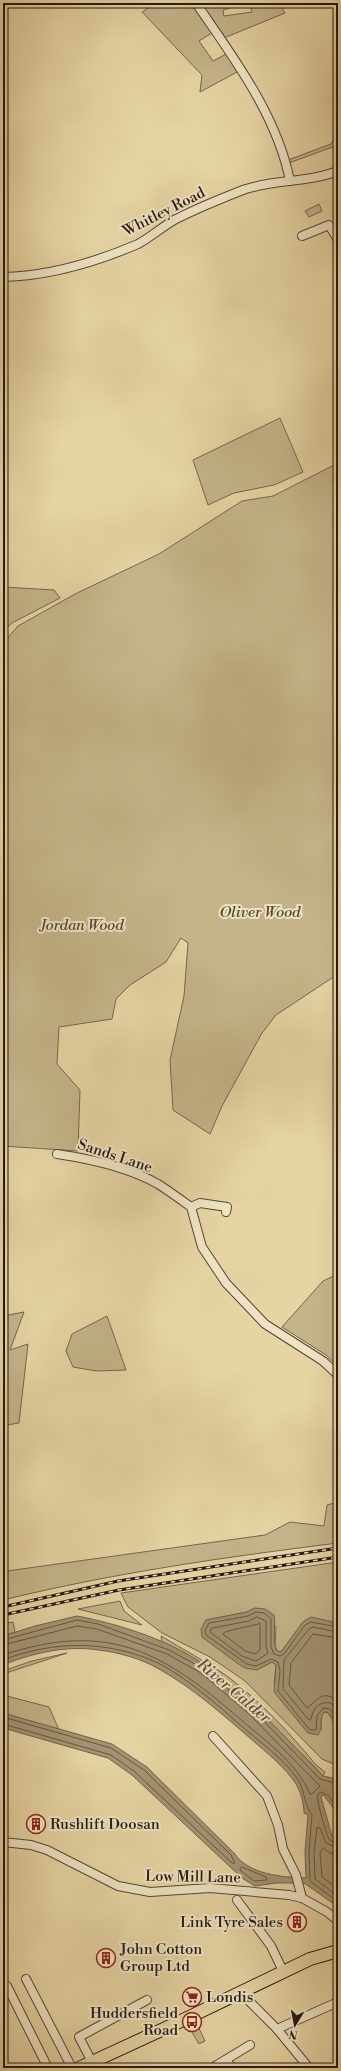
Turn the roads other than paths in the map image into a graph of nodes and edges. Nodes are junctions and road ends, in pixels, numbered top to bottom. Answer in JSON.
{"nodes":[{"id":1,"x":196,"y":3,"type":"edge"},
{"id":2,"x":338,"y":171,"type":"edge"},
{"id":3,"x":290,"y":181,"type":"junction"},
{"id":4,"x":302,"y":236,"type":"dead end"},
{"id":5,"x":338,"y":240,"type":"edge"},
{"id":6,"x":3,"y":277,"type":"edge"},
{"id":7,"x":57,"y":1154,"type":"dead end"},
{"id":8,"x":191,"y":1207,"type":"junction"},
{"id":9,"x":226,"y":1212,"type":"dead end"},
{"id":10,"x":338,"y":1375,"type":"edge"},
{"id":11,"x":213,"y":1736,"type":"dead end"},
{"id":12,"x":3,"y":1842,"type":"edge"},
{"id":13,"x":302,"y":1898,"type":"junction"},
{"id":14,"x":237,"y":1900,"type":"dead end"},
{"id":15,"x":338,"y":1921,"type":"edge"},
{"id":16,"x":338,"y":1951,"type":"edge"},
{"id":17,"x":283,"y":1970,"type":"junction"},
{"id":18,"x":26,"y":1978,"type":"dead end"},
{"id":19,"x":7,"y":1986,"type":"dead end"},
{"id":20,"x":240,"y":1992,"type":"junction"},
{"id":21,"x":148,"y":2000,"type":"dead end"},
{"id":22,"x":338,"y":2002,"type":"edge"},
{"id":23,"x":277,"y":2029,"type":"junction"},
{"id":24,"x":250,"y":2045,"type":"dead end"},
{"id":25,"x":226,"y":2060,"type":"junction"},
{"id":26,"x":92,"y":2062,"type":"junction"},
{"id":27,"x":48,"y":2068,"type":"edge"},
{"id":28,"x":72,"y":2068,"type":"edge"},
{"id":29,"x":79,"y":2068,"type":"edge"},
{"id":30,"x":212,"y":2068,"type":"edge"},
{"id":31,"x":232,"y":2068,"type":"edge"},
{"id":32,"x":309,"y":2068,"type":"edge"}],
"edges":[{"from":1,"to":3,"type":"street"},
{"from":2,"to":3,"type":"street","name":"Whitley Road"},
{"from":3,"to":6,"type":"street","name":"Whitley Road"},
{"from":4,"to":5,"type":"street"},
{"from":7,"to":8,"type":"street","name":"Sands Lane"},
{"from":8,"to":9,"type":"street"},
{"from":8,"to":10,"type":"street"},
{"from":11,"to":13,"type":"street"},
{"from":12,"to":13,"type":"street","name":"Low Mill Lane"},
{"from":13,"to":15,"type":"street","name":"Low Mill Lane"},
{"from":14,"to":17,"type":"street"},
{"from":16,"to":17,"type":"highway"},
{"from":17,"to":20,"type":"highway"},
{"from":18,"to":28,"type":"street"},
{"from":19,"to":27,"type":"street"},
{"from":20,"to":23,"type":"street"},
{"from":20,"to":26,"type":"highway"},
{"from":21,"to":26,"type":"street"},
{"from":22,"to":23,"type":"street"},
{"from":23,"to":32,"type":"street"},
{"from":24,"to":25,"type":"street"},
{"from":25,"to":30,"type":"street"},
{"from":25,"to":31,"type":"street"},
{"from":26,"to":29,"type":"highway"}]}
